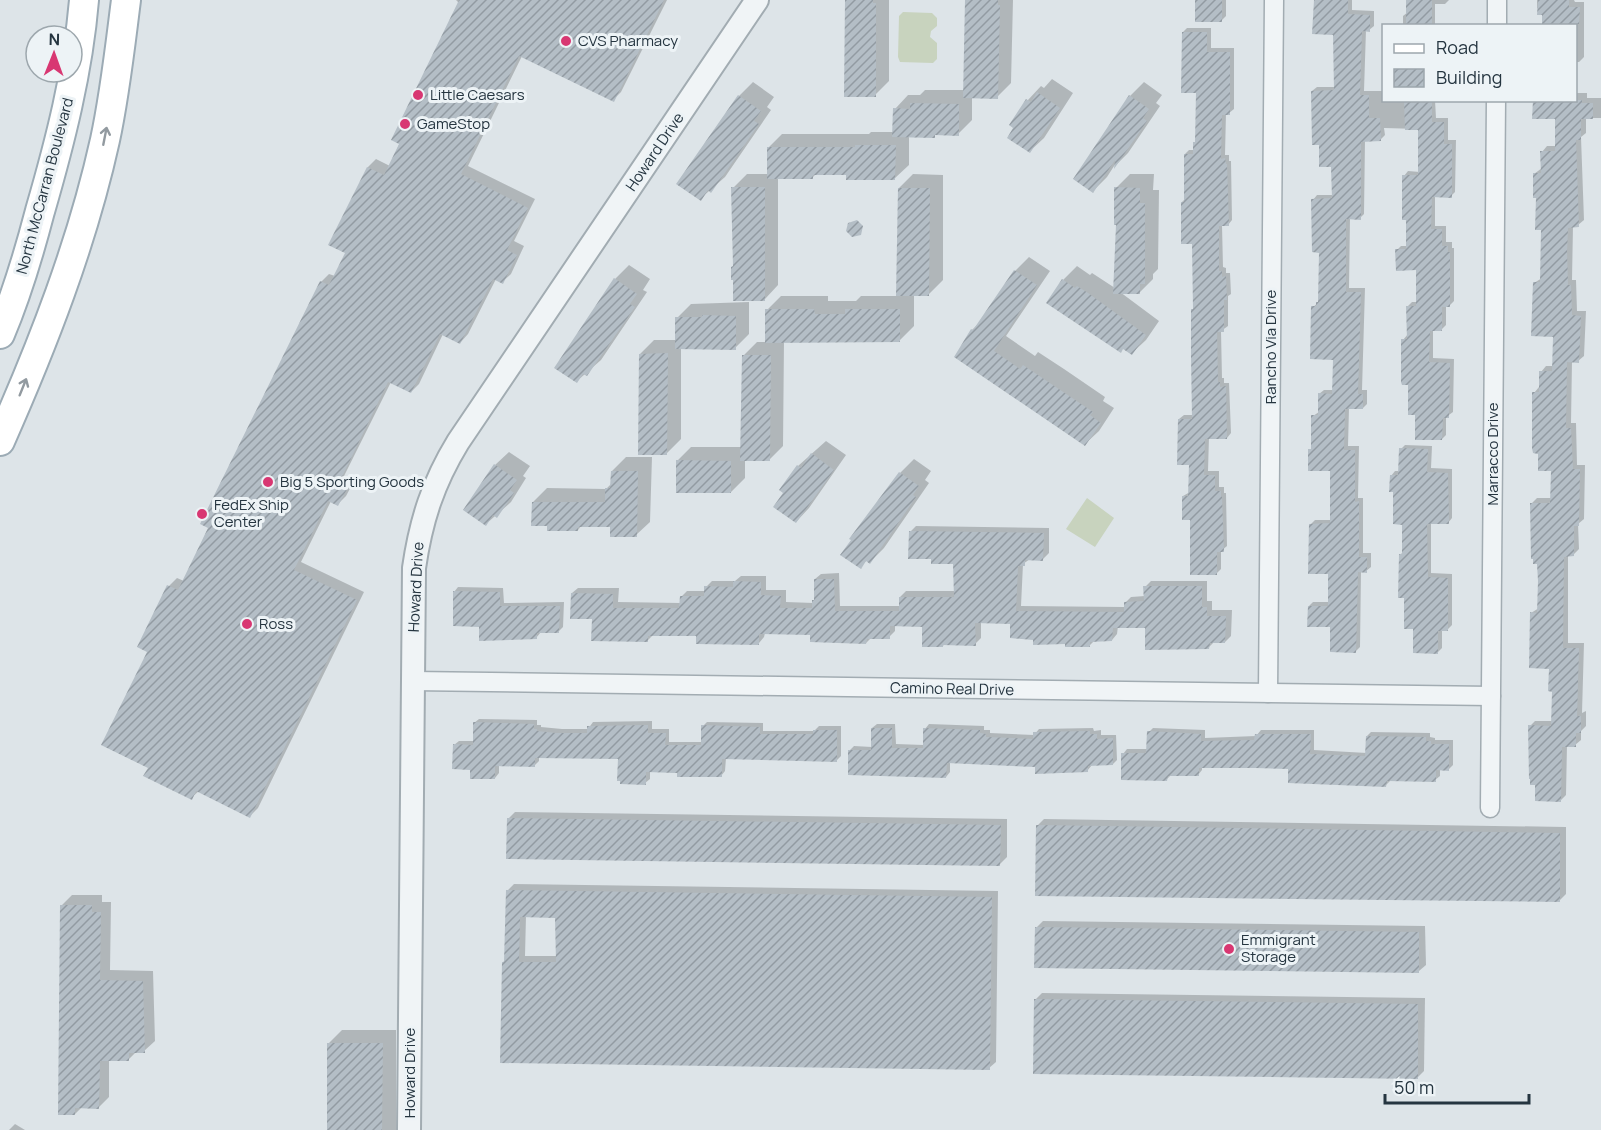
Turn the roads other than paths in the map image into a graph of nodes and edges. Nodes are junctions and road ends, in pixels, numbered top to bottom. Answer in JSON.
{"nodes":[{"id":1,"x":126,"y":0,"type":"edge"},
{"id":2,"x":758,"y":0,"type":"edge"},
{"id":3,"x":1274,"y":0,"type":"edge"},
{"id":4,"x":1497,"y":0,"type":"edge"},
{"id":5,"x":83,"y":3,"type":"edge"},
{"id":6,"x":1497,"y":24,"type":"edge"},
{"id":7,"x":1496,"y":102,"type":"edge"},
{"id":8,"x":0,"y":334,"type":"edge"},
{"id":9,"x":0,"y":441,"type":"edge"},
{"id":10,"x":412,"y":681,"type":"junction"},
{"id":11,"x":1268,"y":693,"type":"junction"},
{"id":12,"x":1491,"y":696,"type":"junction"},
{"id":13,"x":1490,"y":808,"type":"dead end"},
{"id":14,"x":409,"y":1130,"type":"edge"}],
"edges":[{"from":9,"to":1,"type":"main road","one_way":true},
{"from":2,"to":10,"type":"street","name":"Howard Drive"},
{"from":3,"to":11,"type":"street","name":"Rancho Via Drive"},
{"from":4,"to":6,"type":"street"},
{"from":5,"to":8,"type":"main road","name":"North McCarran Boulevard"},
{"from":7,"to":12,"type":"street","name":"Marracco Drive"},
{"from":10,"to":11,"type":"street","name":"Camino Real Drive"},
{"from":10,"to":14,"type":"street","name":"Howard Drive"},
{"from":11,"to":12,"type":"street","name":"Camino Real Drive"},
{"from":12,"to":13,"type":"street","name":"Marracco Drive"}]}
